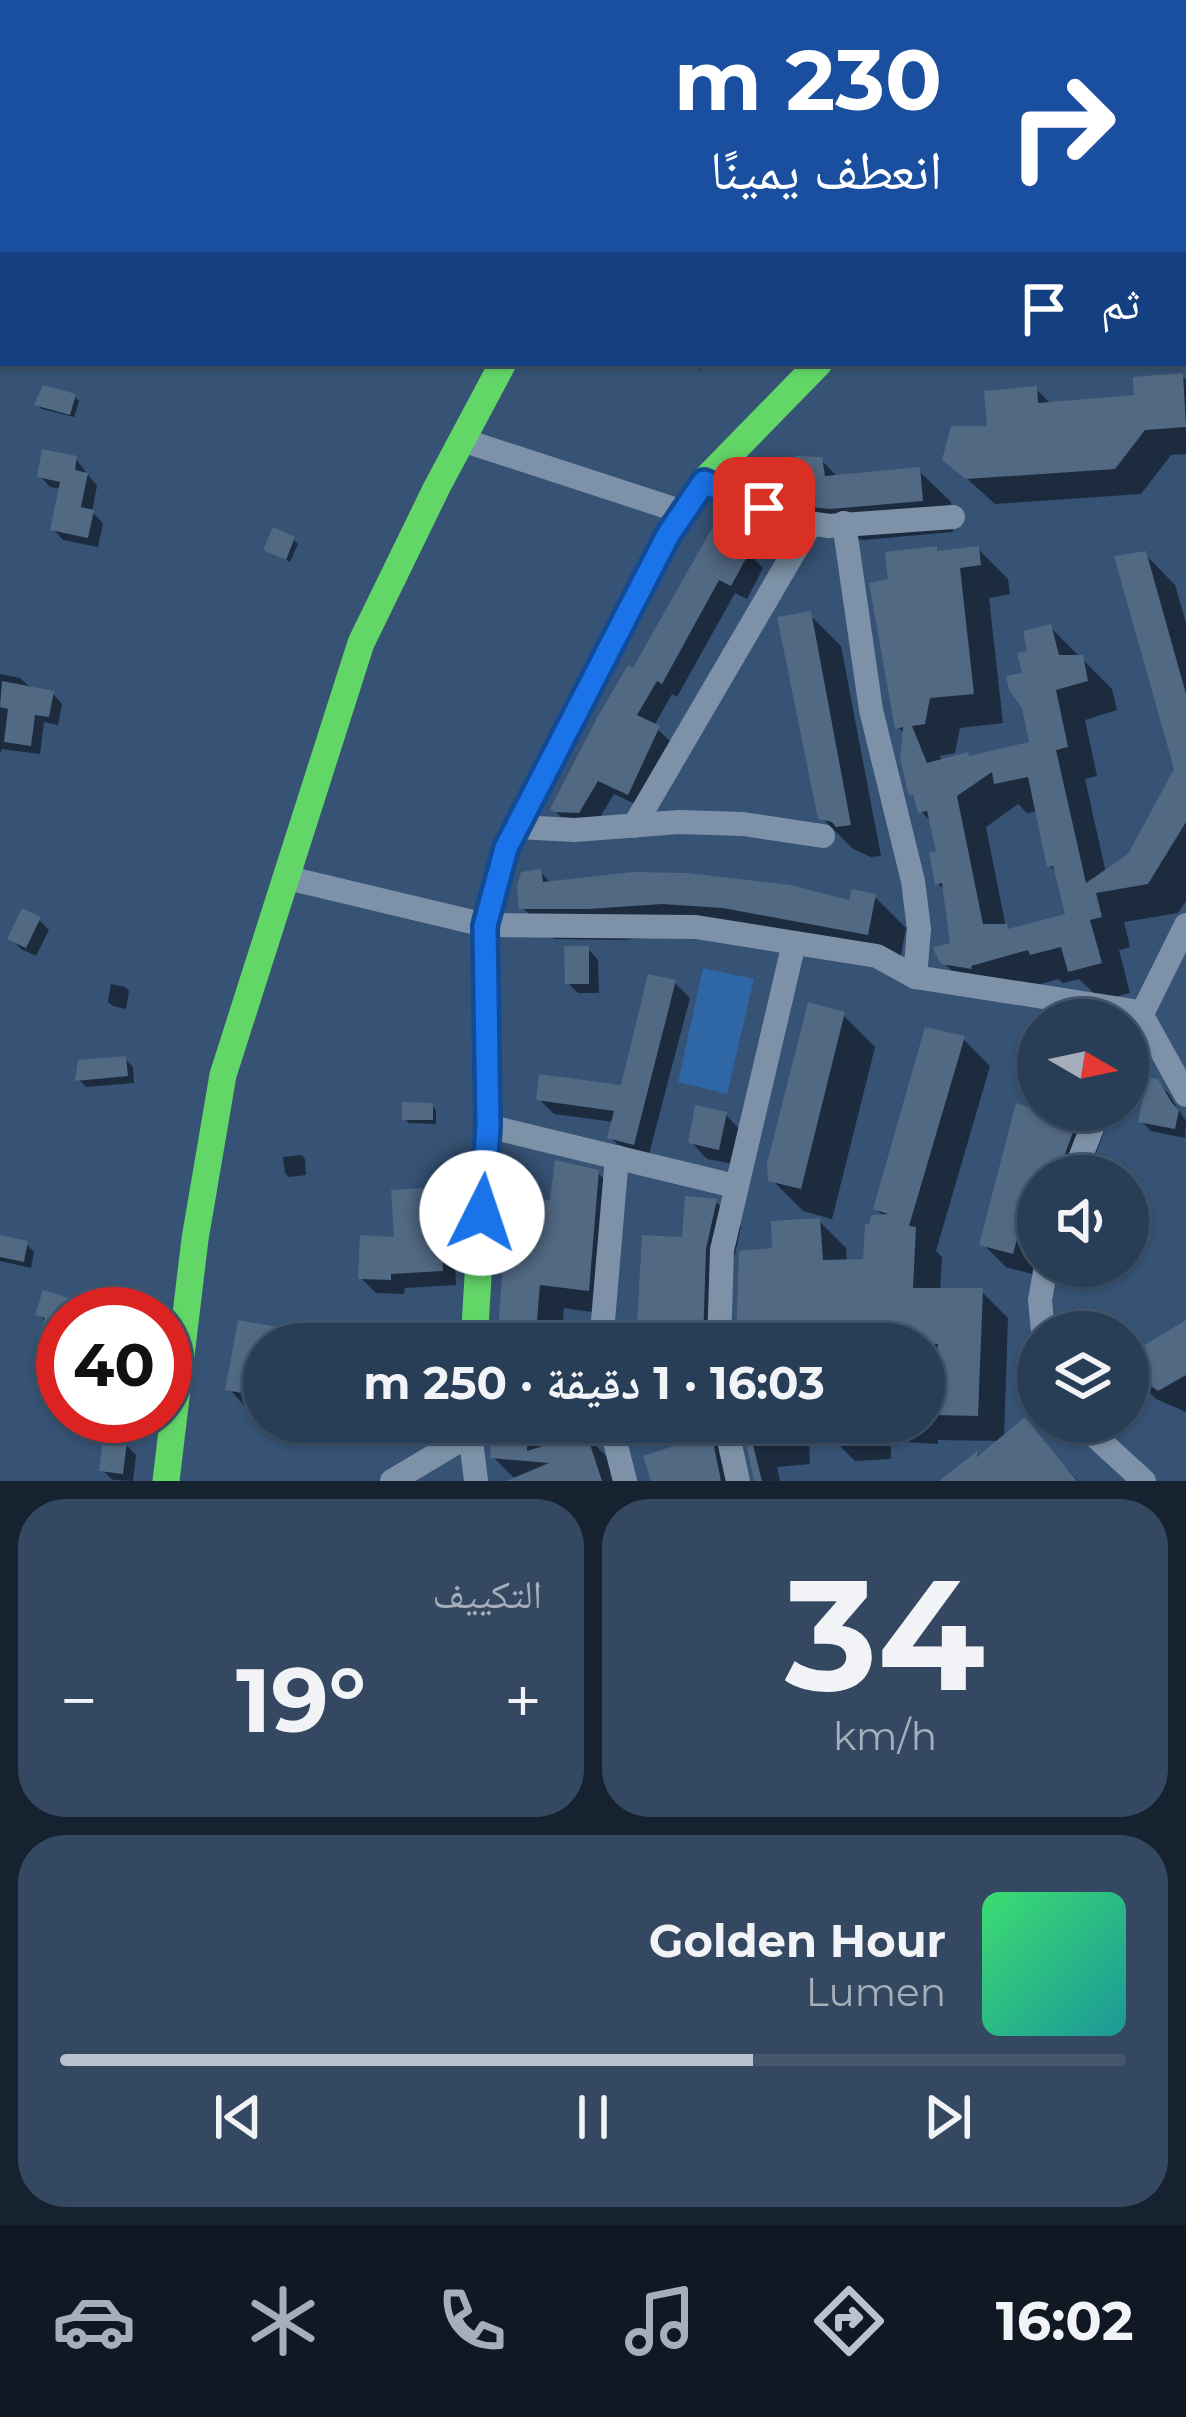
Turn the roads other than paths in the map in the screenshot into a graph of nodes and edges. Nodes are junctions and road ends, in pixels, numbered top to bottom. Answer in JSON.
{"nodes":[{"id":1,"x":501,"y":366,"type":"edge"},
{"id":2,"x":816,"y":366,"type":"edge"},
{"id":3,"x":461,"y":440,"type":"junction"},
{"id":4,"x":704,"y":482,"type":"junction"},
{"id":5,"x":683,"y":512,"type":"junction"},
{"id":6,"x":952,"y":517,"type":"dead end"},
{"id":7,"x":844,"y":523,"type":"junction"},
{"id":8,"x":811,"y":524,"type":"junction"},
{"id":9,"x":634,"y":826,"type":"junction"},
{"id":10,"x":517,"y":827,"type":"junction"},
{"id":11,"x":824,"y":836,"type":"dead end"},
{"id":12,"x":288,"y":878,"type":"junction"},
{"id":13,"x":1186,"y":925,"type":"edge"},
{"id":14,"x":485,"y":926,"type":"junction"},
{"id":15,"x":794,"y":943,"type":"junction"},
{"id":16,"x":915,"y":976,"type":"junction"},
{"id":17,"x":1059,"y":999,"type":"edge"},
{"id":18,"x":1147,"y":999,"type":"edge"},
{"id":19,"x":1149,"y":1028,"type":"edge"},
{"id":20,"x":1186,"y":1095,"type":"edge"},
{"id":21,"x":488,"y":1126,"type":"junction"},
{"id":22,"x":617,"y":1157,"type":"junction"},
{"id":23,"x":735,"y":1186,"type":"junction"},
{"id":24,"x":475,"y":1323,"type":"edge"},
{"id":25,"x":603,"y":1323,"type":"edge"},
{"id":26,"x":720,"y":1323,"type":"edge"},
{"id":27,"x":448,"y":1443,"type":"edge"},
{"id":28,"x":471,"y":1443,"type":"edge"},
{"id":29,"x":615,"y":1443,"type":"edge"},
{"id":30,"x":730,"y":1443,"type":"edge"},
{"id":31,"x":1102,"y":1443,"type":"edge"},
{"id":32,"x":166,"y":1481,"type":"edge"},
{"id":33,"x":392,"y":1481,"type":"edge"},
{"id":34,"x":476,"y":1481,"type":"edge"},
{"id":35,"x":625,"y":1481,"type":"edge"},
{"id":36,"x":738,"y":1481,"type":"edge"},
{"id":37,"x":1144,"y":1481,"type":"edge"}],
"edges":[{"from":1,"to":3,"type":"street"},
{"from":2,"to":4,"type":"street"},
{"from":3,"to":5,"type":"street"},
{"from":3,"to":12,"type":"street"},
{"from":4,"to":5,"type":"street"},
{"from":4,"to":8,"type":"street"},
{"from":5,"to":10,"type":"street"},
{"from":6,"to":7,"type":"street"},
{"from":7,"to":8,"type":"street"},
{"from":7,"to":16,"type":"street"},
{"from":8,"to":9,"type":"street"},
{"from":9,"to":10,"type":"street"},
{"from":9,"to":11,"type":"street"},
{"from":10,"to":14,"type":"street"},
{"from":12,"to":14,"type":"street"},
{"from":12,"to":32,"type":"street"},
{"from":13,"to":18,"type":"street"},
{"from":14,"to":15,"type":"street"},
{"from":14,"to":21,"type":"street"},
{"from":15,"to":16,"type":"street"},
{"from":15,"to":23,"type":"street"},
{"from":16,"to":17,"type":"street"},
{"from":19,"to":20,"type":"street"},
{"from":21,"to":22,"type":"street"},
{"from":21,"to":24,"type":"street"},
{"from":22,"to":23,"type":"street"},
{"from":22,"to":25,"type":"street"},
{"from":23,"to":26,"type":"street"},
{"from":27,"to":33,"type":"street"},
{"from":28,"to":34,"type":"street"},
{"from":29,"to":35,"type":"street"},
{"from":30,"to":36,"type":"street"},
{"from":31,"to":37,"type":"street"}]}
